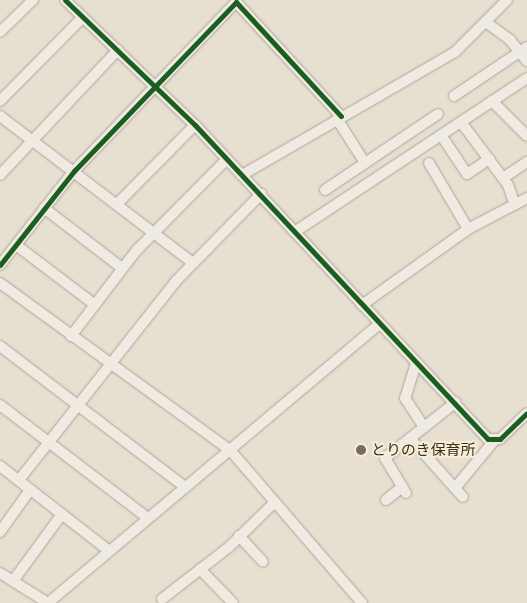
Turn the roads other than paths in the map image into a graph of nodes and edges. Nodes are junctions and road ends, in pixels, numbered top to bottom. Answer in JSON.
{"nodes":[{"id":1,"x":33,"y":0,"type":"edge"},
{"id":2,"x":65,"y":0,"type":"edge"},
{"id":3,"x":507,"y":0,"type":"edge"},
{"id":4,"x":83,"y":18,"type":"junction"},
{"id":5,"x":487,"y":23,"type":"junction"},
{"id":6,"x":0,"y":32,"type":"edge"},
{"id":7,"x":523,"y":49,"type":"edge"},
{"id":8,"x":118,"y":50,"type":"junction"},
{"id":9,"x":527,"y":62,"type":"edge"},
{"id":10,"x":527,"y":78,"type":"edge"},
{"id":11,"x":157,"y":87,"type":"junction"},
{"id":12,"x":454,"y":96,"type":"dead end"},
{"id":13,"x":492,"y":101,"type":"junction"},
{"id":14,"x":0,"y":102,"type":"edge"},
{"id":15,"x":438,"y":114,"type":"dead end"},
{"id":16,"x":0,"y":116,"type":"edge"},
{"id":17,"x":339,"y":118,"type":"junction"},
{"id":18,"x":461,"y":122,"type":"junction"},
{"id":19,"x":195,"y":125,"type":"junction"},
{"id":20,"x":441,"y":135,"type":"junction"},
{"id":21,"x":527,"y":136,"type":"edge"},
{"id":22,"x":30,"y":139,"type":"junction"},
{"id":23,"x":227,"y":159,"type":"junction"},
{"id":24,"x":489,"y":160,"type":"junction"},
{"id":25,"x":527,"y":162,"type":"edge"},
{"id":26,"x":365,"y":163,"type":"junction"},
{"id":27,"x":429,"y":163,"type":"dead end"},
{"id":28,"x":74,"y":171,"type":"junction"},
{"id":29,"x":0,"y":175,"type":"edge"},
{"id":30,"x":242,"y":175,"type":"junction"},
{"id":31,"x":503,"y":178,"type":"junction"},
{"id":32,"x":325,"y":190,"type":"dead end"},
{"id":33,"x":261,"y":194,"type":"junction"},
{"id":34,"x":527,"y":198,"type":"edge"},
{"id":35,"x":117,"y":204,"type":"junction"},
{"id":36,"x":515,"y":205,"type":"junction"},
{"id":37,"x":44,"y":208,"type":"junction"},
{"id":38,"x":468,"y":229,"type":"junction"},
{"id":39,"x":296,"y":231,"type":"junction"},
{"id":40,"x":154,"y":233,"type":"junction"},
{"id":41,"x":16,"y":245,"type":"junction"},
{"id":42,"x":193,"y":263,"type":"junction"},
{"id":43,"x":0,"y":265,"type":"edge"},
{"id":44,"x":122,"y":268,"type":"junction"},
{"id":45,"x":0,"y":282,"type":"edge"},
{"id":46,"x":95,"y":305,"type":"junction"},
{"id":47,"x":362,"y":305,"type":"junction"},
{"id":48,"x":378,"y":325,"type":"junction"},
{"id":49,"x":71,"y":336,"type":"junction"},
{"id":50,"x":0,"y":346,"type":"edge"},
{"id":51,"x":416,"y":363,"type":"junction"},
{"id":52,"x":110,"y":366,"type":"junction"},
{"id":53,"x":456,"y":402,"type":"junction"},
{"id":54,"x":0,"y":405,"type":"edge"},
{"id":55,"x":78,"y":406,"type":"junction"},
{"id":56,"x":527,"y":413,"type":"edge"},
{"id":57,"x":424,"y":427,"type":"junction"},
{"id":58,"x":410,"y":438,"type":"junction"},
{"id":59,"x":49,"y":442,"type":"junction"},
{"id":60,"x":493,"y":442,"type":"junction"},
{"id":61,"x":230,"y":450,"type":"junction"},
{"id":62,"x":0,"y":466,"type":"edge"},
{"id":63,"x":19,"y":480,"type":"junction"},
{"id":64,"x":185,"y":487,"type":"junction"},
{"id":65,"x":455,"y":488,"type":"junction"},
{"id":66,"x":30,"y":490,"type":"junction"},
{"id":67,"x":462,"y":497,"type":"dead end"},
{"id":68,"x":386,"y":500,"type":"dead end"},
{"id":69,"x":275,"y":502,"type":"junction"},
{"id":70,"x":62,"y":514,"type":"junction"},
{"id":71,"x":148,"y":518,"type":"junction"},
{"id":72,"x":0,"y":532,"type":"edge"},
{"id":73,"x":239,"y":536,"type":"junction"},
{"id":74,"x":109,"y":551,"type":"junction"},
{"id":75,"x":263,"y":562,"type":"dead end"},
{"id":76,"x":200,"y":569,"type":"junction"},
{"id":77,"x":0,"y":574,"type":"edge"},
{"id":78,"x":13,"y":581,"type":"junction"},
{"id":79,"x":162,"y":598,"type":"dead end"},
{"id":80,"x":48,"y":603,"type":"edge"},
{"id":81,"x":233,"y":603,"type":"edge"},
{"id":82,"x":362,"y":603,"type":"edge"}],
"edges":[{"from":1,"to":6,"type":"street"},
{"from":2,"to":4,"type":"street"},
{"from":3,"to":5,"type":"street"},
{"from":4,"to":8,"type":"street"},
{"from":4,"to":14,"type":"street"},
{"from":5,"to":7,"type":"street"},
{"from":5,"to":17,"type":"street"},
{"from":7,"to":9,"type":"street"},
{"from":7,"to":12,"type":"street"},
{"from":8,"to":11,"type":"street"},
{"from":8,"to":22,"type":"street"},
{"from":10,"to":13,"type":"street"},
{"from":11,"to":17,"type":"street"},
{"from":11,"to":19,"type":"street"},
{"from":11,"to":28,"type":"street"},
{"from":13,"to":18,"type":"street"},
{"from":13,"to":21,"type":"street"},
{"from":15,"to":26,"type":"street"},
{"from":16,"to":22,"type":"street"},
{"from":17,"to":26,"type":"street"},
{"from":17,"to":30,"type":"street"},
{"from":18,"to":20,"type":"street"},
{"from":18,"to":24,"type":"street"},
{"from":19,"to":23,"type":"street"},
{"from":19,"to":35,"type":"street"},
{"from":20,"to":24,"type":"street"},
{"from":20,"to":39,"type":"street"},
{"from":22,"to":28,"type":"street"},
{"from":22,"to":29,"type":"street"},
{"from":23,"to":30,"type":"street"},
{"from":23,"to":40,"type":"street"},
{"from":24,"to":31,"type":"street"},
{"from":25,"to":31,"type":"street"},
{"from":26,"to":32,"type":"street"},
{"from":27,"to":38,"type":"street"},
{"from":28,"to":35,"type":"street"},
{"from":28,"to":37,"type":"street"},
{"from":30,"to":33,"type":"street"},
{"from":31,"to":36,"type":"street"},
{"from":33,"to":39,"type":"street"},
{"from":33,"to":42,"type":"street"},
{"from":34,"to":36,"type":"street"},
{"from":35,"to":40,"type":"street"},
{"from":36,"to":38,"type":"street"},
{"from":37,"to":41,"type":"street"},
{"from":37,"to":44,"type":"street"},
{"from":38,"to":47,"type":"street"},
{"from":39,"to":47,"type":"street"},
{"from":40,"to":42,"type":"street"},
{"from":40,"to":44,"type":"street"},
{"from":41,"to":43,"type":"street"},
{"from":41,"to":46,"type":"street"},
{"from":42,"to":52,"type":"street"},
{"from":44,"to":46,"type":"street"},
{"from":45,"to":49,"type":"street"},
{"from":46,"to":49,"type":"street"},
{"from":47,"to":48,"type":"street"},
{"from":48,"to":51,"type":"street"},
{"from":48,"to":61,"type":"street"},
{"from":49,"to":52,"type":"street"},
{"from":50,"to":55,"type":"street"},
{"from":51,"to":53,"type":"street"},
{"from":51,"to":57,"type":"street"},
{"from":52,"to":55,"type":"street"},
{"from":52,"to":61,"type":"street"},
{"from":53,"to":57,"type":"street"},
{"from":53,"to":60,"type":"street"},
{"from":54,"to":59,"type":"street"},
{"from":55,"to":59,"type":"street"},
{"from":55,"to":64,"type":"street"},
{"from":56,"to":60,"type":"street"},
{"from":57,"to":58,"type":"street"},
{"from":58,"to":65,"type":"street"},
{"from":58,"to":68,"type":"street"},
{"from":59,"to":63,"type":"street"},
{"from":59,"to":71,"type":"street"},
{"from":60,"to":65,"type":"street"},
{"from":61,"to":64,"type":"street"},
{"from":61,"to":69,"type":"street"},
{"from":62,"to":63,"type":"street"},
{"from":63,"to":66,"type":"street"},
{"from":64,"to":71,"type":"street"},
{"from":65,"to":67,"type":"street"},
{"from":66,"to":70,"type":"street"},
{"from":66,"to":72,"type":"street"},
{"from":69,"to":73,"type":"street"},
{"from":69,"to":82,"type":"street"},
{"from":70,"to":74,"type":"street"},
{"from":70,"to":78,"type":"street"},
{"from":71,"to":74,"type":"street"},
{"from":73,"to":75,"type":"street"},
{"from":73,"to":76,"type":"street"},
{"from":74,"to":80,"type":"street"},
{"from":76,"to":79,"type":"street"},
{"from":76,"to":81,"type":"street"},
{"from":77,"to":78,"type":"street"},
{"from":78,"to":80,"type":"street"}]}
